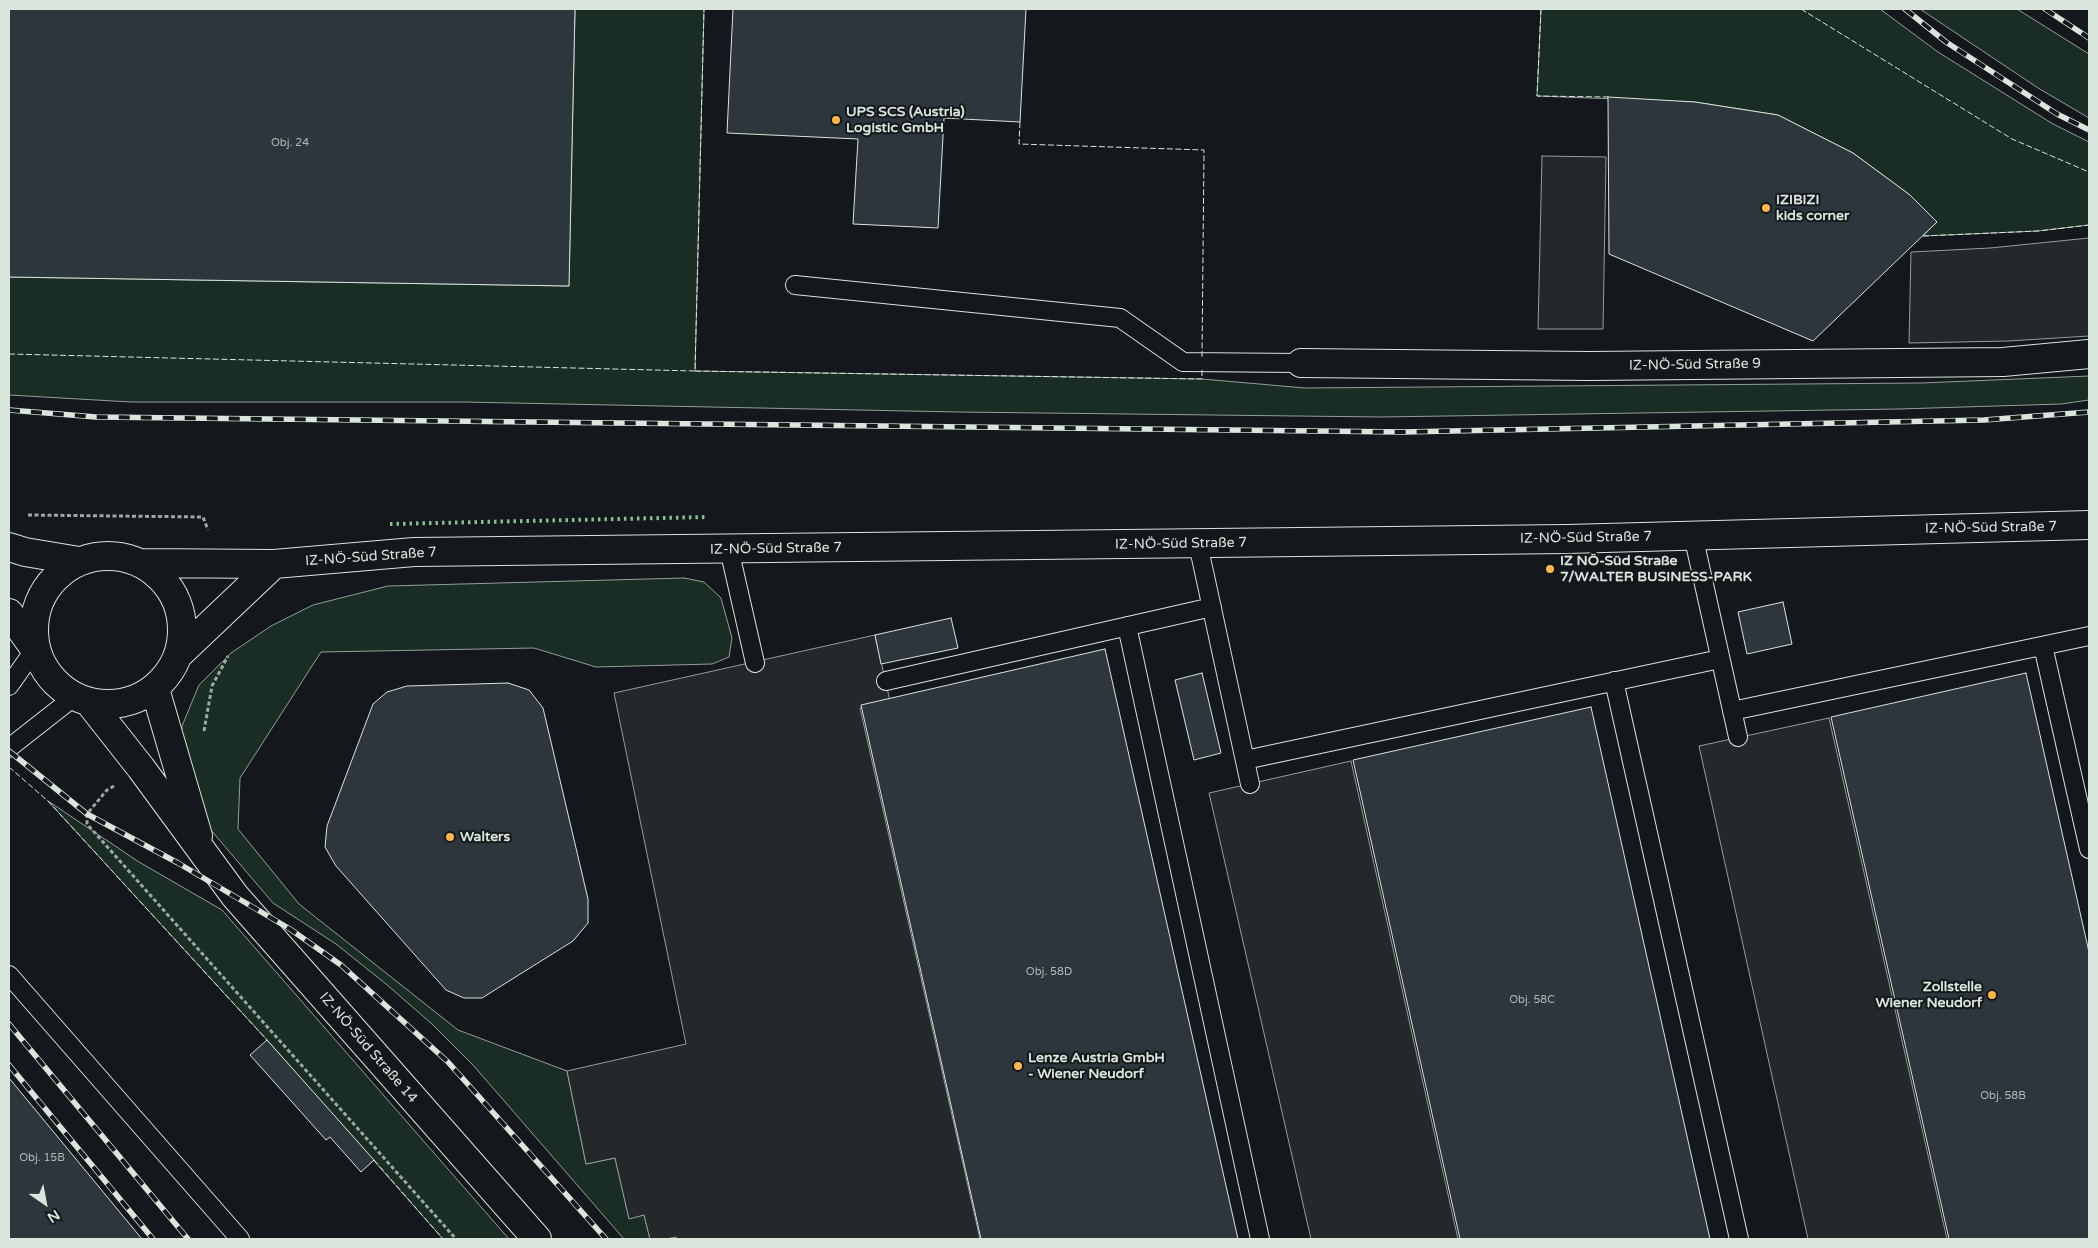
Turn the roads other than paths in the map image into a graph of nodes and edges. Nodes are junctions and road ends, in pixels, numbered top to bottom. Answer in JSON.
{"nodes":[{"id":1,"x":796,"y":285,"type":"dead end"},
{"id":2,"x":2089,"y":354,"type":"edge"},
{"id":3,"x":1301,"y":363,"type":"joint"},
{"id":4,"x":2089,"y":525,"type":"edge"},
{"id":5,"x":1693,"y":535,"type":"junction"},
{"id":6,"x":1198,"y":544,"type":"junction"},
{"id":7,"x":9,"y":546,"type":"edge"},
{"id":8,"x":729,"y":549,"type":"junction"},
{"id":9,"x":79,"y":561,"type":"junction"},
{"id":10,"x":141,"y":563,"type":"junction"},
{"id":11,"x":274,"y":564,"type":"junction"},
{"id":12,"x":1212,"y":606,"type":"junction"},
{"id":13,"x":9,"y":613,"type":"edge"},
{"id":14,"x":1127,"y":626,"type":"junction"},
{"id":15,"x":2089,"y":636,"type":"edge"},
{"id":16,"x":2043,"y":646,"type":"junction"},
{"id":17,"x":35,"y":649,"type":"junction"},
{"id":18,"x":178,"y":654,"type":"junction"},
{"id":19,"x":1720,"y":659,"type":"junction"},
{"id":20,"x":755,"y":663,"type":"dead end"},
{"id":21,"x":886,"y":680,"type":"dead end"},
{"id":22,"x":1614,"y":681,"type":"junction"},
{"id":23,"x":9,"y":686,"type":"edge"},
{"id":24,"x":155,"y":689,"type":"junction"},
{"id":25,"x":81,"y":700,"type":"junction"},
{"id":26,"x":1732,"y":711,"type":"junction"},
{"id":27,"x":1738,"y":738,"type":"dead end"},
{"id":28,"x":9,"y":748,"type":"edge"},
{"id":29,"x":1245,"y":760,"type":"junction"},
{"id":30,"x":1250,"y":784,"type":"dead end"},
{"id":31,"x":2089,"y":849,"type":"edge"},
{"id":32,"x":204,"y":854,"type":"junction"},
{"id":33,"x":9,"y":975,"type":"edge"},
{"id":34,"x":240,"y":1239,"type":"edge"},
{"id":35,"x":537,"y":1239,"type":"edge"},
{"id":36,"x":1260,"y":1239,"type":"edge"},
{"id":37,"x":1739,"y":1239,"type":"edge"}],
"edges":[{"from":1,"to":3,"type":"lane"},
{"from":2,"to":3,"type":"street","name":"IZ-NÖ-Süd Straße 9"},
{"from":4,"to":5,"type":"street","name":"IZ-NÖ-Süd Straße 7"},
{"from":5,"to":6,"type":"street","name":"IZ-NÖ-Süd Straße 7"},
{"from":5,"to":19,"type":"lane"},
{"from":6,"to":8,"type":"street","name":"IZ-NÖ-Süd Straße 7"},
{"from":6,"to":12,"type":"lane"},
{"from":7,"to":9,"type":"street"},
{"from":8,"to":11,"type":"street","name":"IZ-NÖ-Süd Straße 7"},
{"from":8,"to":20,"type":"lane"},
{"from":9,"to":10,"type":"street"},
{"from":9,"to":17,"type":"street"},
{"from":10,"to":11,"type":"street","name":"IZ-NÖ-Süd Straße 7"},
{"from":10,"to":18,"type":"street"},
{"from":11,"to":18,"type":"street"},
{"from":12,"to":14,"type":"lane"},
{"from":12,"to":29,"type":"lane"},
{"from":13,"to":17,"type":"street"},
{"from":14,"to":21,"type":"lane"},
{"from":14,"to":36,"type":"lane"},
{"from":15,"to":16,"type":"lane"},
{"from":16,"to":26,"type":"lane"},
{"from":16,"to":31,"type":"lane"},
{"from":17,"to":23,"type":"lane"},
{"from":17,"to":25,"type":"street"},
{"from":18,"to":24,"type":"street"},
{"from":19,"to":22,"type":"lane"},
{"from":19,"to":26,"type":"lane"},
{"from":22,"to":29,"type":"lane"},
{"from":22,"to":37,"type":"lane"},
{"from":24,"to":25,"type":"street"},
{"from":24,"to":32,"type":"street","name":"IZ-NÖ-Süd Straße 14"},
{"from":25,"to":28,"type":"lane"},
{"from":25,"to":32,"type":"street","name":"IZ-NÖ-Süd Straße 14"},
{"from":26,"to":27,"type":"lane"},
{"from":29,"to":30,"type":"lane"},
{"from":32,"to":35,"type":"street","name":"IZ-NÖ-Süd Straße 14"},
{"from":33,"to":34,"type":"lane"}]}
